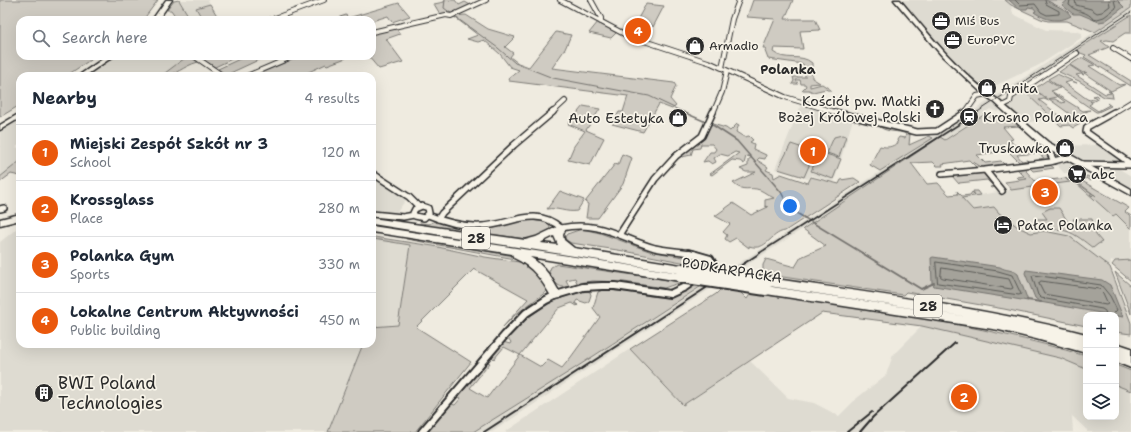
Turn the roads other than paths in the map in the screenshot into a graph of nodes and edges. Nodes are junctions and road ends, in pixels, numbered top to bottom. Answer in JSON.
{"nodes":[{"id":1,"x":169,"y":0,"type":"edge"},
{"id":2,"x":324,"y":0,"type":"edge"},
{"id":3,"x":486,"y":0,"type":"edge"},
{"id":4,"x":560,"y":0,"type":"edge"},
{"id":5,"x":591,"y":0,"type":"edge"},
{"id":6,"x":739,"y":0,"type":"edge"},
{"id":7,"x":897,"y":0,"type":"edge"},
{"id":8,"x":157,"y":16,"type":"edge"},
{"id":9,"x":279,"y":16,"type":"edge"},
{"id":10,"x":601,"y":22,"type":"junction"},
{"id":11,"x":376,"y":31,"type":"edge"},
{"id":12,"x":1113,"y":48,"type":"dead end"},
{"id":13,"x":1077,"y":53,"type":"dead end"},
{"id":14,"x":1131,"y":59,"type":"edge"},
{"id":15,"x":105,"y":60,"type":"edge"},
{"id":16,"x":200,"y":60,"type":"edge"},
{"id":17,"x":285,"y":60,"type":"edge"},
{"id":18,"x":722,"y":68,"type":"junction"},
{"id":19,"x":727,"y":71,"type":"junction"},
{"id":20,"x":87,"y":72,"type":"edge"},
{"id":21,"x":217,"y":72,"type":"edge"},
{"id":22,"x":256,"y":72,"type":"edge"},
{"id":23,"x":986,"y":94,"type":"junction"},
{"id":24,"x":565,"y":101,"type":"dead end"},
{"id":25,"x":1131,"y":102,"type":"edge"},
{"id":26,"x":1002,"y":106,"type":"junction"},
{"id":27,"x":16,"y":118,"type":"edge"},
{"id":28,"x":0,"y":128,"type":"edge"},
{"id":29,"x":1045,"y":144,"type":"junction"},
{"id":30,"x":1069,"y":157,"type":"junction"},
{"id":31,"x":1054,"y":161,"type":"junction"},
{"id":32,"x":1080,"y":164,"type":"junction"},
{"id":33,"x":1131,"y":165,"type":"edge"},
{"id":34,"x":985,"y":170,"type":"junction"},
{"id":35,"x":942,"y":174,"type":"dead end"},
{"id":36,"x":376,"y":176,"type":"edge"},
{"id":37,"x":1002,"y":191,"type":"dead end"},
{"id":38,"x":1131,"y":192,"type":"edge"},
{"id":39,"x":419,"y":207,"type":"junction"},
{"id":40,"x":1,"y":211,"type":"edge"},
{"id":41,"x":16,"y":212,"type":"edge"},
{"id":42,"x":376,"y":214,"type":"edge"},
{"id":43,"x":414,"y":215,"type":"junction"},
{"id":44,"x":428,"y":215,"type":"junction"},
{"id":45,"x":16,"y":218,"type":"edge"},
{"id":46,"x":438,"y":219,"type":"junction"},
{"id":47,"x":0,"y":222,"type":"edge"},
{"id":48,"x":376,"y":222,"type":"edge"},
{"id":49,"x":561,"y":228,"type":"junction"},
{"id":50,"x":376,"y":230,"type":"edge"},
{"id":51,"x":619,"y":235,"type":"junction"},
{"id":52,"x":523,"y":244,"type":"junction"},
{"id":53,"x":509,"y":250,"type":"junction"},
{"id":54,"x":580,"y":252,"type":"junction"},
{"id":55,"x":559,"y":258,"type":"junction"},
{"id":56,"x":544,"y":273,"type":"junction"},
{"id":57,"x":681,"y":273,"type":"junction"},
{"id":58,"x":768,"y":286,"type":"junction"},
{"id":59,"x":556,"y":295,"type":"junction"},
{"id":60,"x":1083,"y":338,"type":"edge"},
{"id":61,"x":1083,"y":347,"type":"edge"},
{"id":62,"x":1119,"y":349,"type":"edge"},
{"id":63,"x":1131,"y":353,"type":"edge"},
{"id":64,"x":1119,"y":358,"type":"edge"},
{"id":65,"x":1131,"y":363,"type":"edge"},
{"id":66,"x":422,"y":432,"type":"edge"}],
"edges":[{"from":1,"to":8,"type":"street"},
{"from":2,"to":9,"type":"street"},
{"from":3,"to":11,"type":"street"},
{"from":4,"to":10,"type":"street"},
{"from":5,"to":10,"type":"street"},
{"from":6,"to":18,"type":"street"},
{"from":7,"to":23,"type":"street"},
{"from":10,"to":18,"type":"street"},
{"from":12,"to":14,"type":"street"},
{"from":13,"to":26,"type":"street"},
{"from":15,"to":20,"type":"street"},
{"from":16,"to":21,"type":"street"},
{"from":17,"to":22,"type":"street"},
{"from":18,"to":19,"type":"street"},
{"from":19,"to":23,"type":"street"},
{"from":19,"to":51,"type":"street"},
{"from":23,"to":26,"type":"street"},
{"from":24,"to":46,"type":"street"},
{"from":25,"to":33,"type":"street"},
{"from":26,"to":29,"type":"street"},
{"from":27,"to":28,"type":"street"},
{"from":29,"to":30,"type":"street"},
{"from":29,"to":31,"type":"street"},
{"from":30,"to":31,"type":"street"},
{"from":30,"to":32,"type":"street"},
{"from":31,"to":34,"type":"street"},
{"from":32,"to":33,"type":"street"},
{"from":32,"to":38,"type":"street"},
{"from":34,"to":35,"type":"street"},
{"from":34,"to":37,"type":"street"},
{"from":36,"to":39,"type":"street"},
{"from":39,"to":43,"type":"street"},
{"from":39,"to":44,"type":"street"},
{"from":40,"to":41,"type":"main road"},
{"from":42,"to":43,"type":"street"},
{"from":43,"to":44,"type":"street"},
{"from":44,"to":46,"type":"street"},
{"from":45,"to":47,"type":"main road"},
{"from":46,"to":49,"type":"street"},
{"from":48,"to":52,"type":"main road","name":"PODKARPACKA","number":"28"},
{"from":49,"to":51,"type":"street"},
{"from":49,"to":52,"type":"main road"},
{"from":49,"to":54,"type":"main road"},
{"from":50,"to":53,"type":"main road","name":"PODKARPACKA","number":"28"},
{"from":51,"to":59,"type":"street"},
{"from":52,"to":54,"type":"main road","name":"PODKARPACKA","number":"28"},
{"from":53,"to":55,"type":"main road","name":"PODKARPACKA","number":"28"},
{"from":53,"to":56,"type":"main road"},
{"from":54,"to":57,"type":"main road","name":"PODKARPACKA","number":"28"},
{"from":55,"to":56,"type":"main road"},
{"from":55,"to":57,"type":"main road","name":"PODKARPACKA","number":"28"},
{"from":56,"to":59,"type":"main road"},
{"from":57,"to":58,"type":"main road","name":"PODKARPACKA","number":"28","bridge":true},
{"from":58,"to":60,"type":"main road","name":"PODKARPACKA","number":"28"},
{"from":58,"to":61,"type":"main road","name":"PODKARPACKA","number":"28"},
{"from":59,"to":66,"type":"street"},
{"from":62,"to":63,"type":"main road"},
{"from":64,"to":65,"type":"main road"}]}
